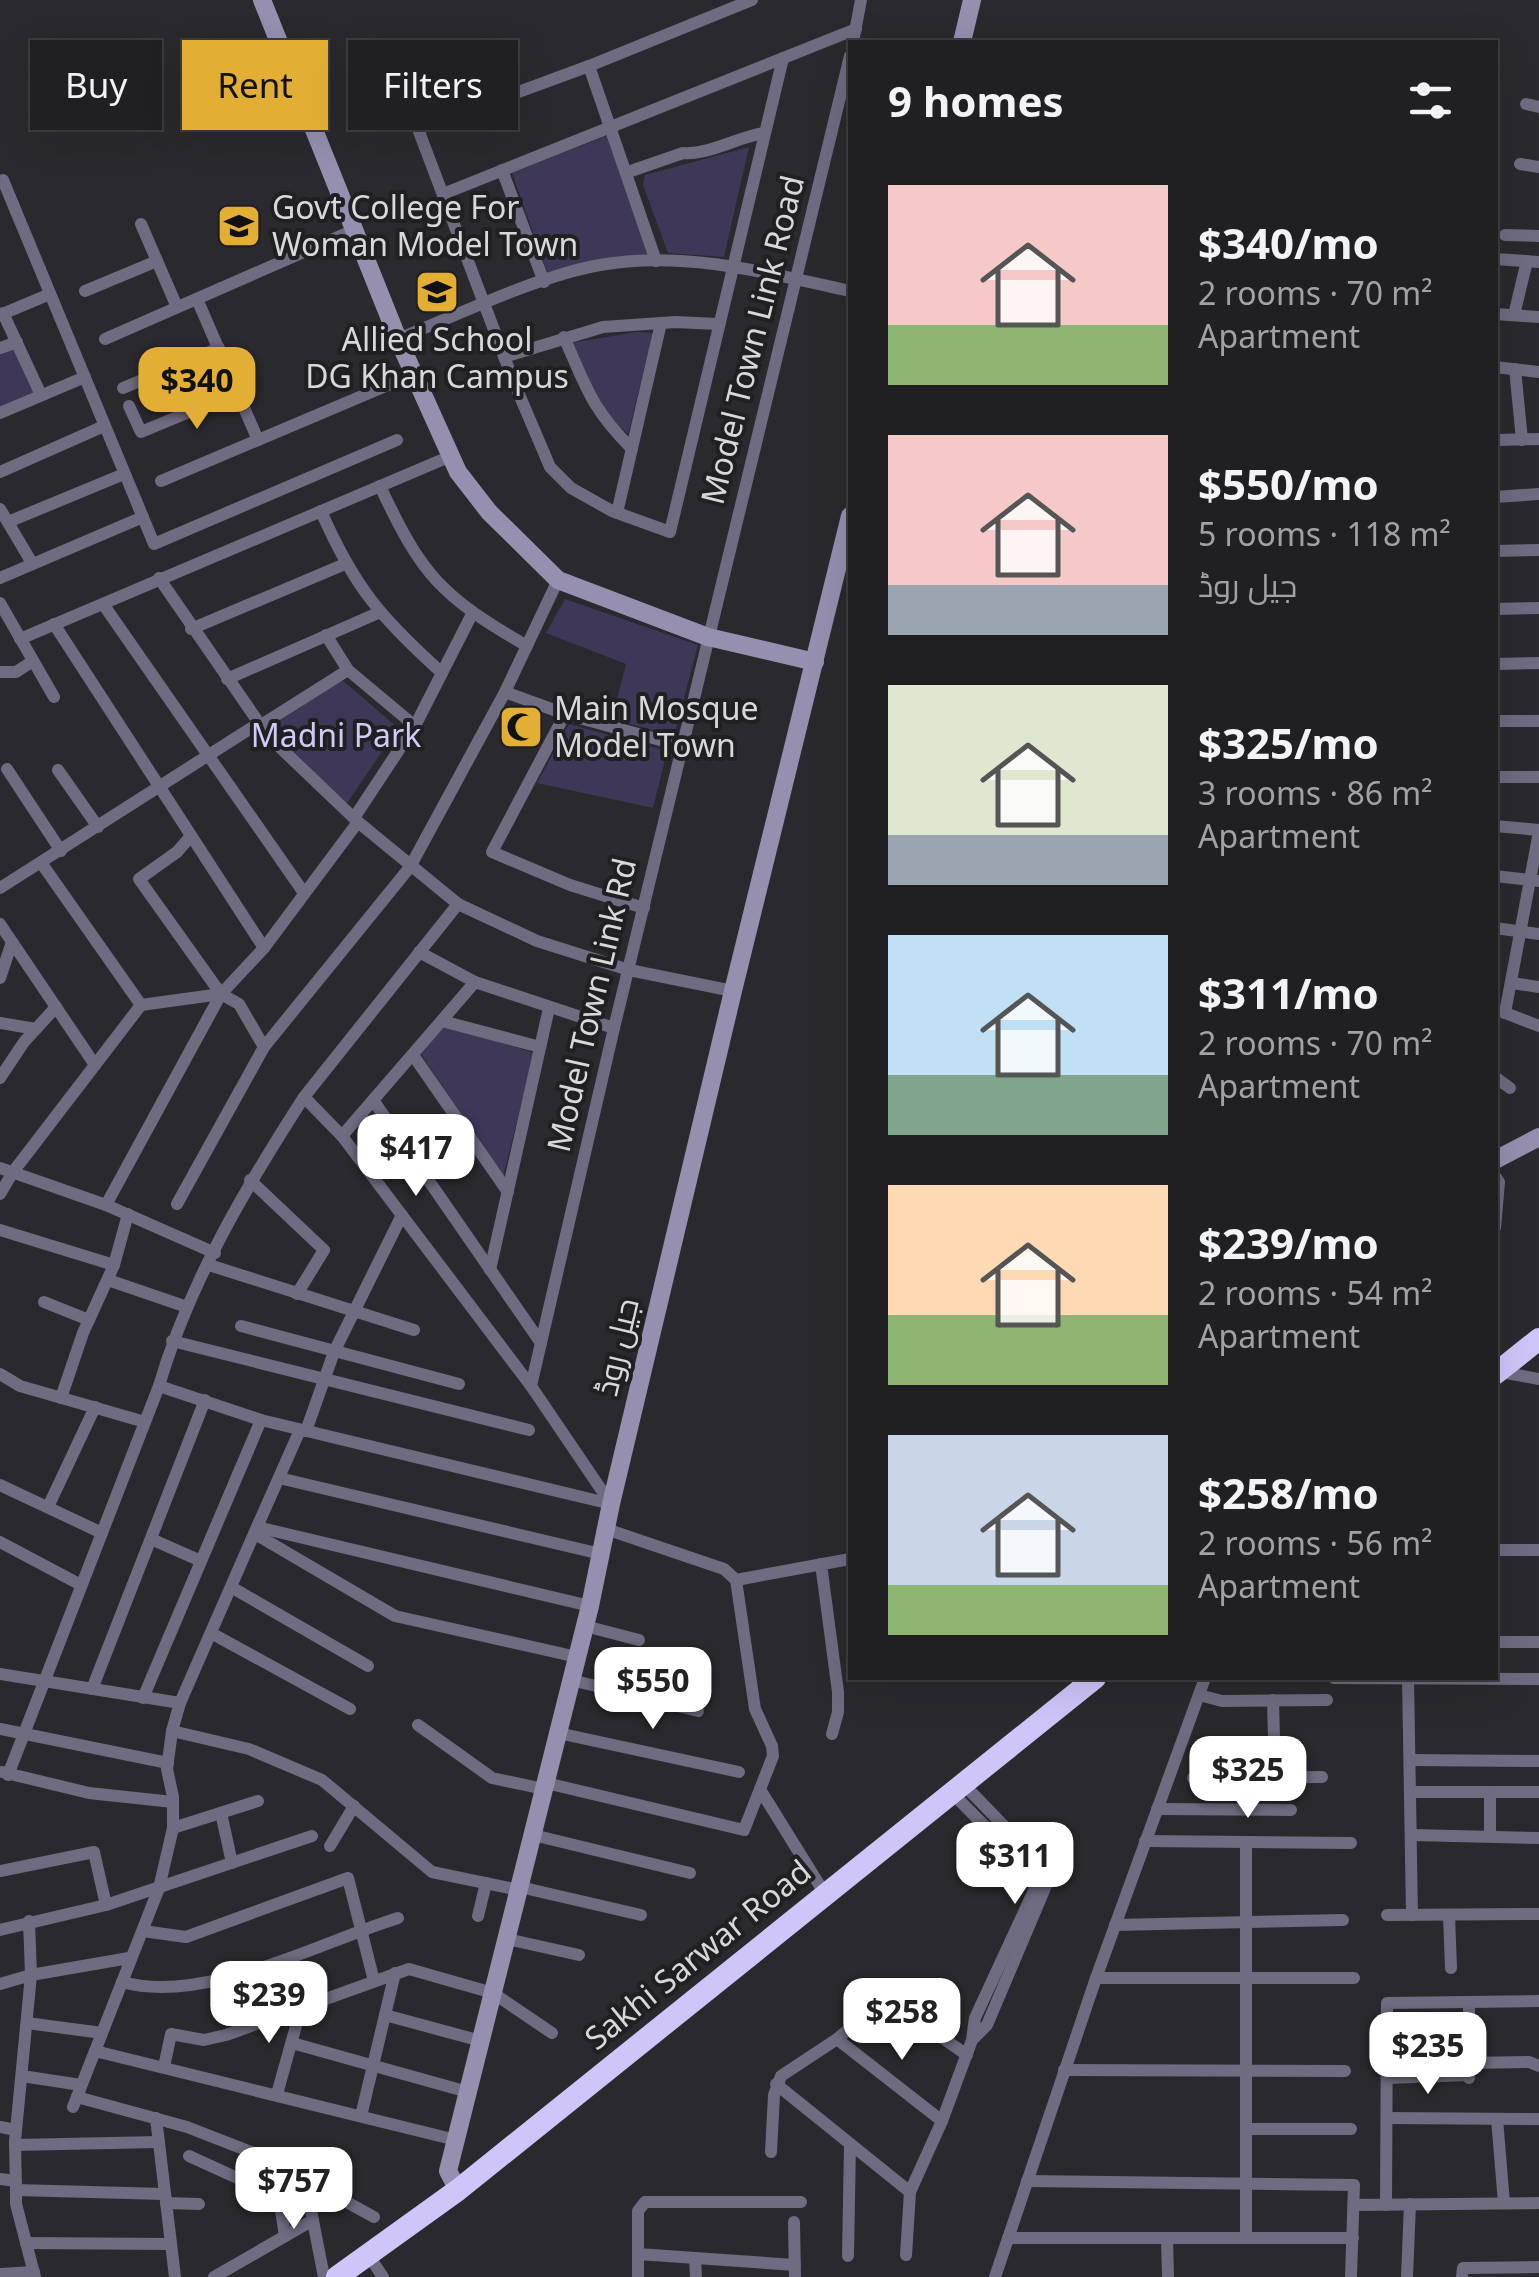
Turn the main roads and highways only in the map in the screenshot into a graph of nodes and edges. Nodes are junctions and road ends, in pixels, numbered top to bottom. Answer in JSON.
{"nodes":[{"id":1,"x":262,"y":0,"type":"edge"},
{"id":2,"x":972,"y":0,"type":"edge"},
{"id":3,"x":962,"y":40,"type":"edge"},
{"id":4,"x":848,"y":524,"type":"edge"},
{"id":5,"x":815,"y":662,"type":"junction"},
{"id":6,"x":1539,"y":1137,"type":"edge"},
{"id":7,"x":1498,"y":1155,"type":"edge"},
{"id":8,"x":1535,"y":1345,"type":"edge"},
{"id":9,"x":1498,"y":1372,"type":"edge"},
{"id":10,"x":1093,"y":1680,"type":"edge"},
{"id":11,"x":1110,"y":1680,"type":"edge"},
{"id":12,"x":883,"y":1855,"type":"junction"},
{"id":13,"x":727,"y":1980,"type":"junction"},
{"id":14,"x":596,"y":2086,"type":"junction"},
{"id":15,"x":458,"y":2190,"type":"junction"},
{"id":16,"x":372,"y":2273,"type":"edge"},
{"id":17,"x":337,"y":2277,"type":"edge"}],
"edges":[{"from":1,"to":5,"type":"main road"},
{"from":2,"to":3,"type":"main road"},
{"from":4,"to":5,"type":"main road","name":"جیل روڈ"},
{"from":5,"to":15,"type":"main road","name":"جیل روڈ"},
{"from":6,"to":7,"type":"main road"},
{"from":8,"to":9,"type":"highway"},
{"from":10,"to":12,"type":"highway","name":"Sakhi Sarwar Road"},
{"from":11,"to":12,"type":"highway"},
{"from":12,"to":13,"type":"highway"},
{"from":12,"to":13,"type":"highway","name":"Sakhi Sarwar Road"},
{"from":13,"to":14,"type":"highway","name":"Sakhi Sarwar Road"},
{"from":14,"to":15,"type":"highway","name":"Sakhi Sarwar Road"},
{"from":14,"to":16,"type":"highway"},
{"from":15,"to":17,"type":"highway","name":"Sakhi Sarwar Road"}]}
